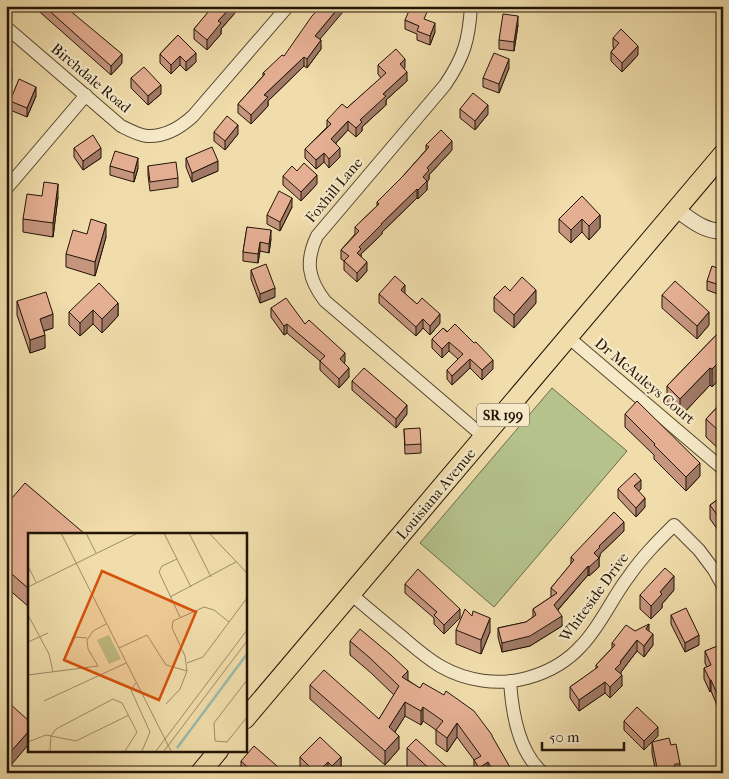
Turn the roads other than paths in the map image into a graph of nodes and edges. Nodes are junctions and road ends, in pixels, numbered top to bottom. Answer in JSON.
{"nodes":[{"id":1,"x":288,"y":6,"type":"edge"},
{"id":2,"x":471,"y":6,"type":"edge"},
{"id":3,"x":6,"y":27,"type":"edge"},
{"id":4,"x":86,"y":96,"type":"junction"},
{"id":5,"x":723,"y":154,"type":"edge"},
{"id":6,"x":6,"y":189,"type":"edge"},
{"id":7,"x":676,"y":209,"type":"junction"},
{"id":8,"x":723,"y":231,"type":"edge"},
{"id":9,"x":568,"y":337,"type":"junction"},
{"id":10,"x":484,"y":437,"type":"junction"},
{"id":11,"x":723,"y":469,"type":"edge"},
{"id":12,"x":723,"y":586,"type":"edge"},
{"id":13,"x":351,"y":594,"type":"junction"},
{"id":14,"x":510,"y":681,"type":"junction"},
{"id":15,"x":246,"y":718,"type":"edge"},
{"id":16,"x":217,"y":752,"type":"edge"},
{"id":17,"x":200,"y":773,"type":"edge"},
{"id":18,"x":543,"y":773,"type":"edge"}],
"edges":[{"from":1,"to":4,"type":"street","name":"Birchdale Road"},
{"from":2,"to":10,"type":"street","name":"Foxhill Lane"},
{"from":3,"to":4,"type":"street","name":"Birchdale Road"},
{"from":4,"to":6,"type":"street"},
{"from":5,"to":7,"type":"main road","name":"Louisiana Avenue","number":"SR 199"},
{"from":7,"to":8,"type":"street"},
{"from":7,"to":9,"type":"main road","name":"Louisiana Avenue","number":"SR 199"},
{"from":9,"to":10,"type":"main road","name":"Louisiana Avenue","number":"SR 199"},
{"from":9,"to":11,"type":"street","name":"Dr McAuleys Court"},
{"from":10,"to":13,"type":"main road","name":"Louisiana Avenue","number":"SR 199"},
{"from":12,"to":14,"type":"street","name":"Whiteside Drive"},
{"from":13,"to":14,"type":"street","name":"Whiteside Drive"},
{"from":13,"to":15,"type":"main road","name":"Louisiana Avenue","number":"SR 199"},
{"from":14,"to":18,"type":"street"},
{"from":16,"to":17,"type":"main road"}]}
